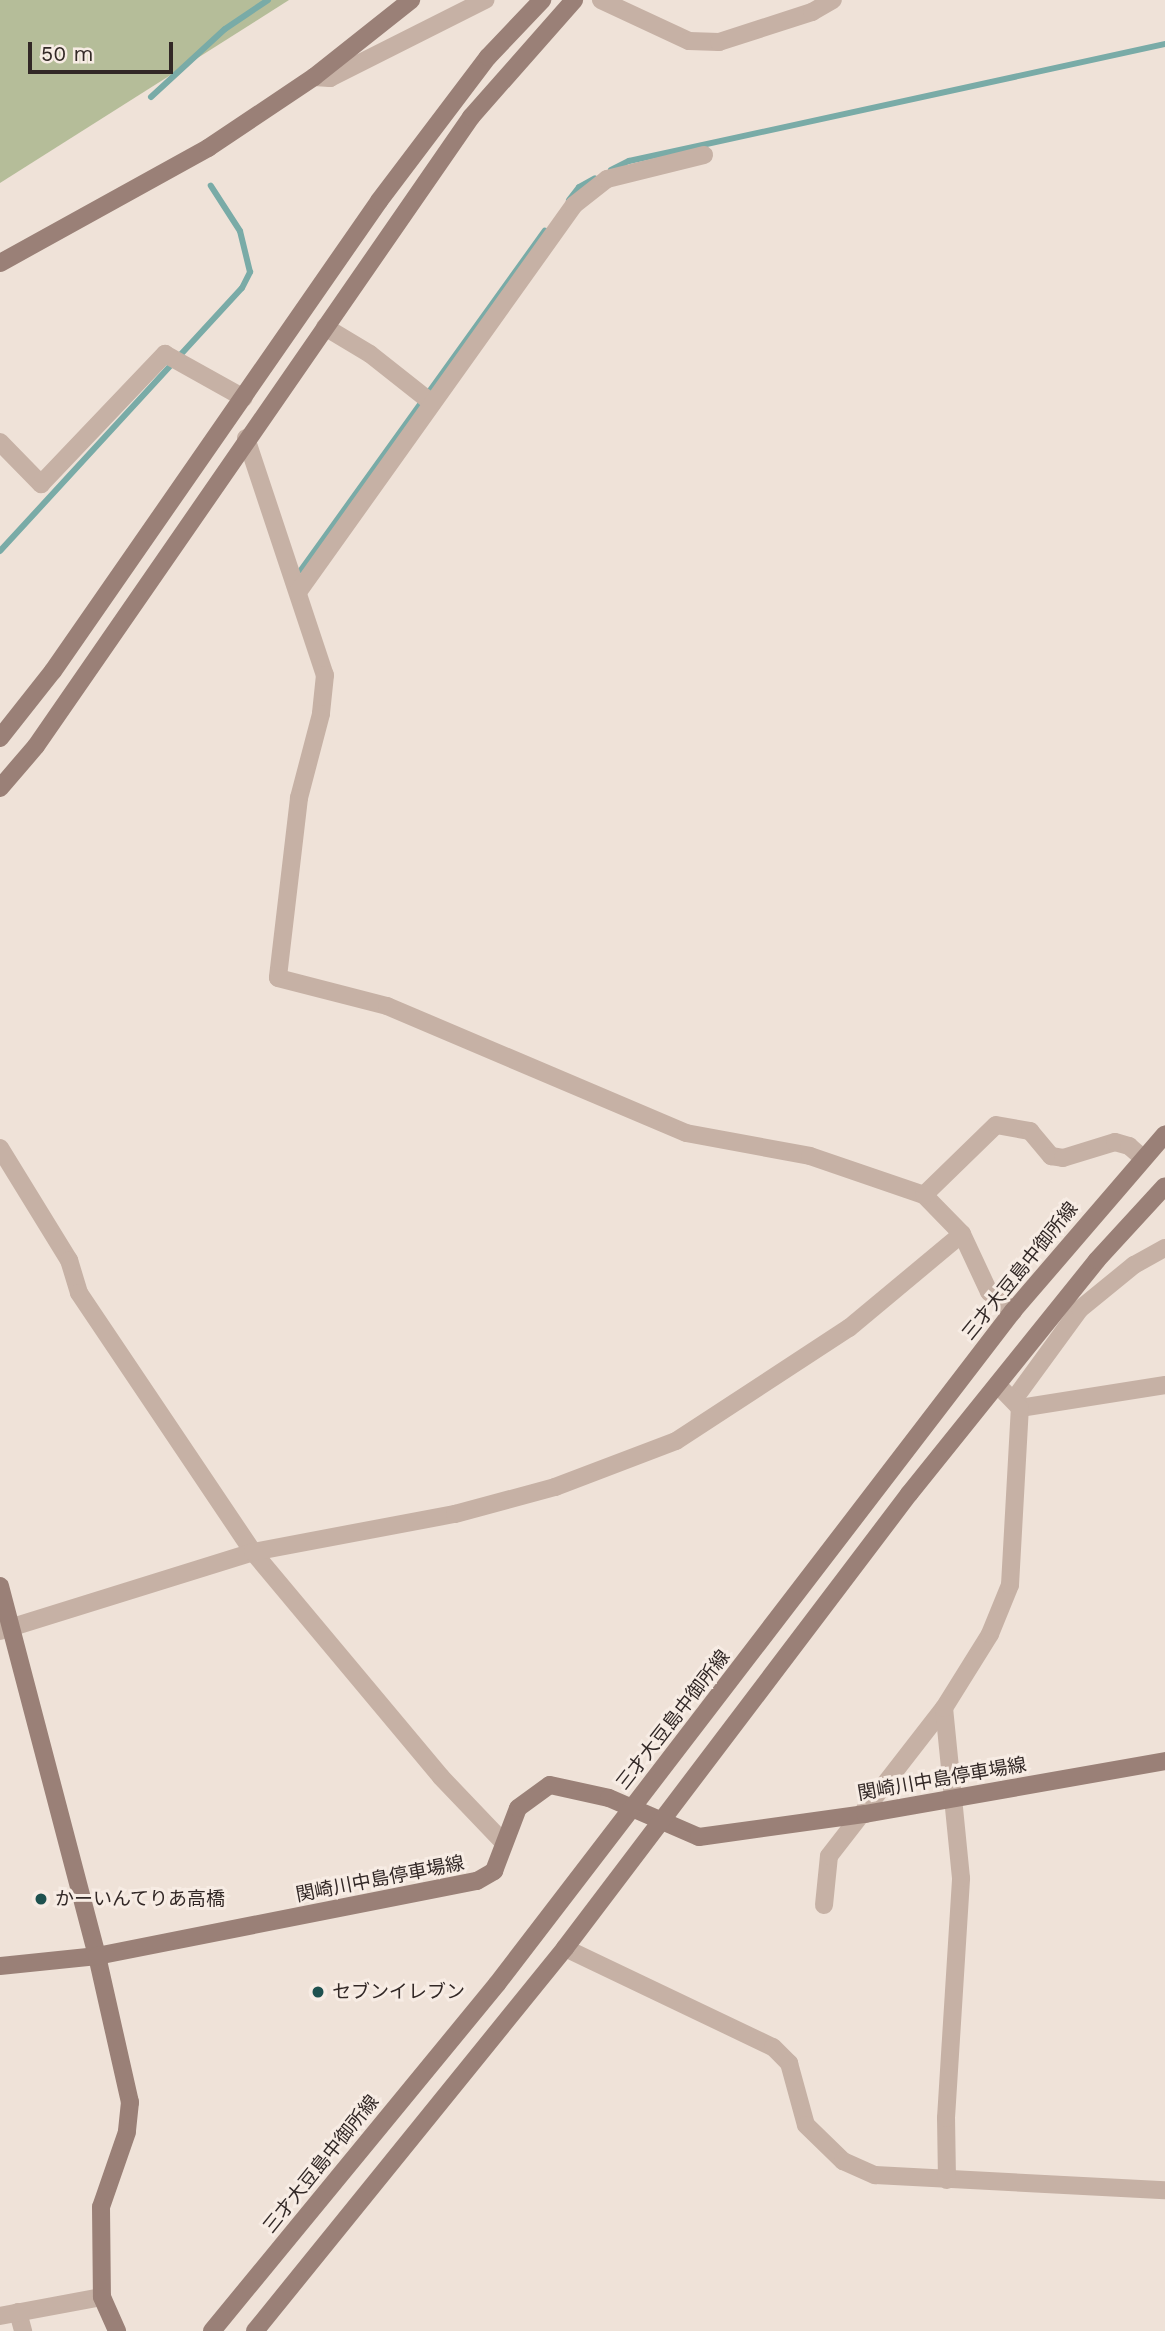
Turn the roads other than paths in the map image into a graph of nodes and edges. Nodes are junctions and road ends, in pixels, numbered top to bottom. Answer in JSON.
{"nodes":[{"id":1,"x":411,"y":0,"type":"edge"},
{"id":2,"x":485,"y":0,"type":"edge"},
{"id":3,"x":542,"y":0,"type":"edge"},
{"id":4,"x":574,"y":0,"type":"edge"},
{"id":5,"x":601,"y":0,"type":"edge"},
{"id":6,"x":833,"y":0,"type":"edge"},
{"id":7,"x":314,"y":77,"type":"junction"},
{"id":8,"x":704,"y":155,"type":"dead end"},
{"id":9,"x":0,"y":263,"type":"edge"},
{"id":10,"x":325,"y":327,"type":"junction"},
{"id":11,"x":244,"y":398,"type":"junction"},
{"id":12,"x":432,"y":403,"type":"junction"},
{"id":13,"x":246,"y":439,"type":"junction"},
{"id":14,"x":0,"y":442,"type":"edge"},
{"id":15,"x":298,"y":592,"type":"junction"},
{"id":16,"x":0,"y":738,"type":"edge"},
{"id":17,"x":0,"y":788,"type":"edge"},
{"id":18,"x":1165,"y":1134,"type":"edge"},
{"id":19,"x":0,"y":1149,"type":"edge"},
{"id":20,"x":1143,"y":1158,"type":"junction"},
{"id":21,"x":1165,"y":1186,"type":"edge"},
{"id":22,"x":924,"y":1195,"type":"junction"},
{"id":23,"x":962,"y":1234,"type":"junction"},
{"id":24,"x":1165,"y":1248,"type":"edge"},
{"id":25,"x":1013,"y":1311,"type":"junction"},
{"id":26,"x":998,"y":1385,"type":"junction"},
{"id":27,"x":1165,"y":1385,"type":"edge"},
{"id":28,"x":1017,"y":1403,"type":"junction"},
{"id":29,"x":253,"y":1552,"type":"junction"},
{"id":30,"x":0,"y":1586,"type":"edge"},
{"id":31,"x":5,"y":1629,"type":"edge"},
{"id":32,"x":944,"y":1708,"type":"junction"},
{"id":33,"x":1165,"y":1761,"type":"edge"},
{"id":34,"x":952,"y":1798,"type":"junction"},
{"id":35,"x":630,"y":1809,"type":"junction"},
{"id":36,"x":865,"y":1814,"type":"junction"},
{"id":37,"x":659,"y":1822,"type":"junction"},
{"id":38,"x":504,"y":1843,"type":"junction"},
{"id":39,"x":824,"y":1905,"type":"dead end"},
{"id":40,"x":565,"y":1948,"type":"junction"},
{"id":41,"x":97,"y":1956,"type":"junction"},
{"id":42,"x":0,"y":1966,"type":"edge"},
{"id":43,"x":947,"y":2180,"type":"junction"},
{"id":44,"x":1165,"y":2190,"type":"edge"},
{"id":45,"x":102,"y":2297,"type":"junction"},
{"id":46,"x":18,"y":2312,"type":"junction"},
{"id":47,"x":0,"y":2316,"type":"edge"},
{"id":48,"x":23,"y":2331,"type":"edge"},
{"id":49,"x":117,"y":2331,"type":"edge"},
{"id":50,"x":212,"y":2331,"type":"edge"},
{"id":51,"x":255,"y":2331,"type":"edge"}],
"edges":[{"from":1,"to":7,"type":"main road"},
{"from":2,"to":7,"type":"street"},
{"from":3,"to":11,"type":"main road"},
{"from":4,"to":10,"type":"main road"},
{"from":5,"to":6,"type":"street"},
{"from":7,"to":9,"type":"main road"},
{"from":8,"to":12,"type":"street"},
{"from":10,"to":12,"type":"street"},
{"from":10,"to":13,"type":"main road"},
{"from":11,"to":14,"type":"street"},
{"from":11,"to":16,"type":"main road"},
{"from":12,"to":15,"type":"street"},
{"from":13,"to":15,"type":"street"},
{"from":13,"to":17,"type":"main road"},
{"from":15,"to":22,"type":"street"},
{"from":18,"to":20,"type":"main road","name":"三才大豆島中御所線"},
{"from":19,"to":29,"type":"street"},
{"from":20,"to":22,"type":"street"},
{"from":20,"to":25,"type":"main road","name":"三才大豆島中御所線"},
{"from":21,"to":26,"type":"main road"},
{"from":22,"to":23,"type":"street"},
{"from":23,"to":25,"type":"street"},
{"from":23,"to":29,"type":"street"},
{"from":24,"to":28,"type":"street"},
{"from":25,"to":35,"type":"main road","name":"三才大豆島中御所線"},
{"from":26,"to":28,"type":"street"},
{"from":26,"to":37,"type":"main road"},
{"from":27,"to":28,"type":"street"},
{"from":28,"to":32,"type":"street"},
{"from":29,"to":31,"type":"street"},
{"from":29,"to":38,"type":"street"},
{"from":30,"to":31,"type":"main road"},
{"from":31,"to":41,"type":"main road"},
{"from":32,"to":34,"type":"street"},
{"from":32,"to":36,"type":"street"},
{"from":33,"to":34,"type":"main road","name":"関崎川中島停車場線"},
{"from":34,"to":36,"type":"main road","name":"関崎川中島停車場線"},
{"from":34,"to":43,"type":"street"},
{"from":35,"to":37,"type":"main road","name":"関崎川中島停車場線"},
{"from":35,"to":38,"type":"main road","name":"関崎川中島停車場線"},
{"from":35,"to":50,"type":"main road","name":"三才大豆島中御所線"},
{"from":36,"to":37,"type":"main road","name":"関崎川中島停車場線"},
{"from":36,"to":39,"type":"street"},
{"from":37,"to":40,"type":"main road"},
{"from":38,"to":41,"type":"main road","name":"関崎川中島停車場線"},
{"from":40,"to":43,"type":"street"},
{"from":40,"to":51,"type":"main road"},
{"from":41,"to":42,"type":"main road","name":"関崎川中島停車場線"},
{"from":41,"to":45,"type":"main road"},
{"from":43,"to":44,"type":"street"},
{"from":45,"to":46,"type":"street"},
{"from":45,"to":49,"type":"main road"},
{"from":46,"to":47,"type":"street"},
{"from":46,"to":48,"type":"street"}]}
